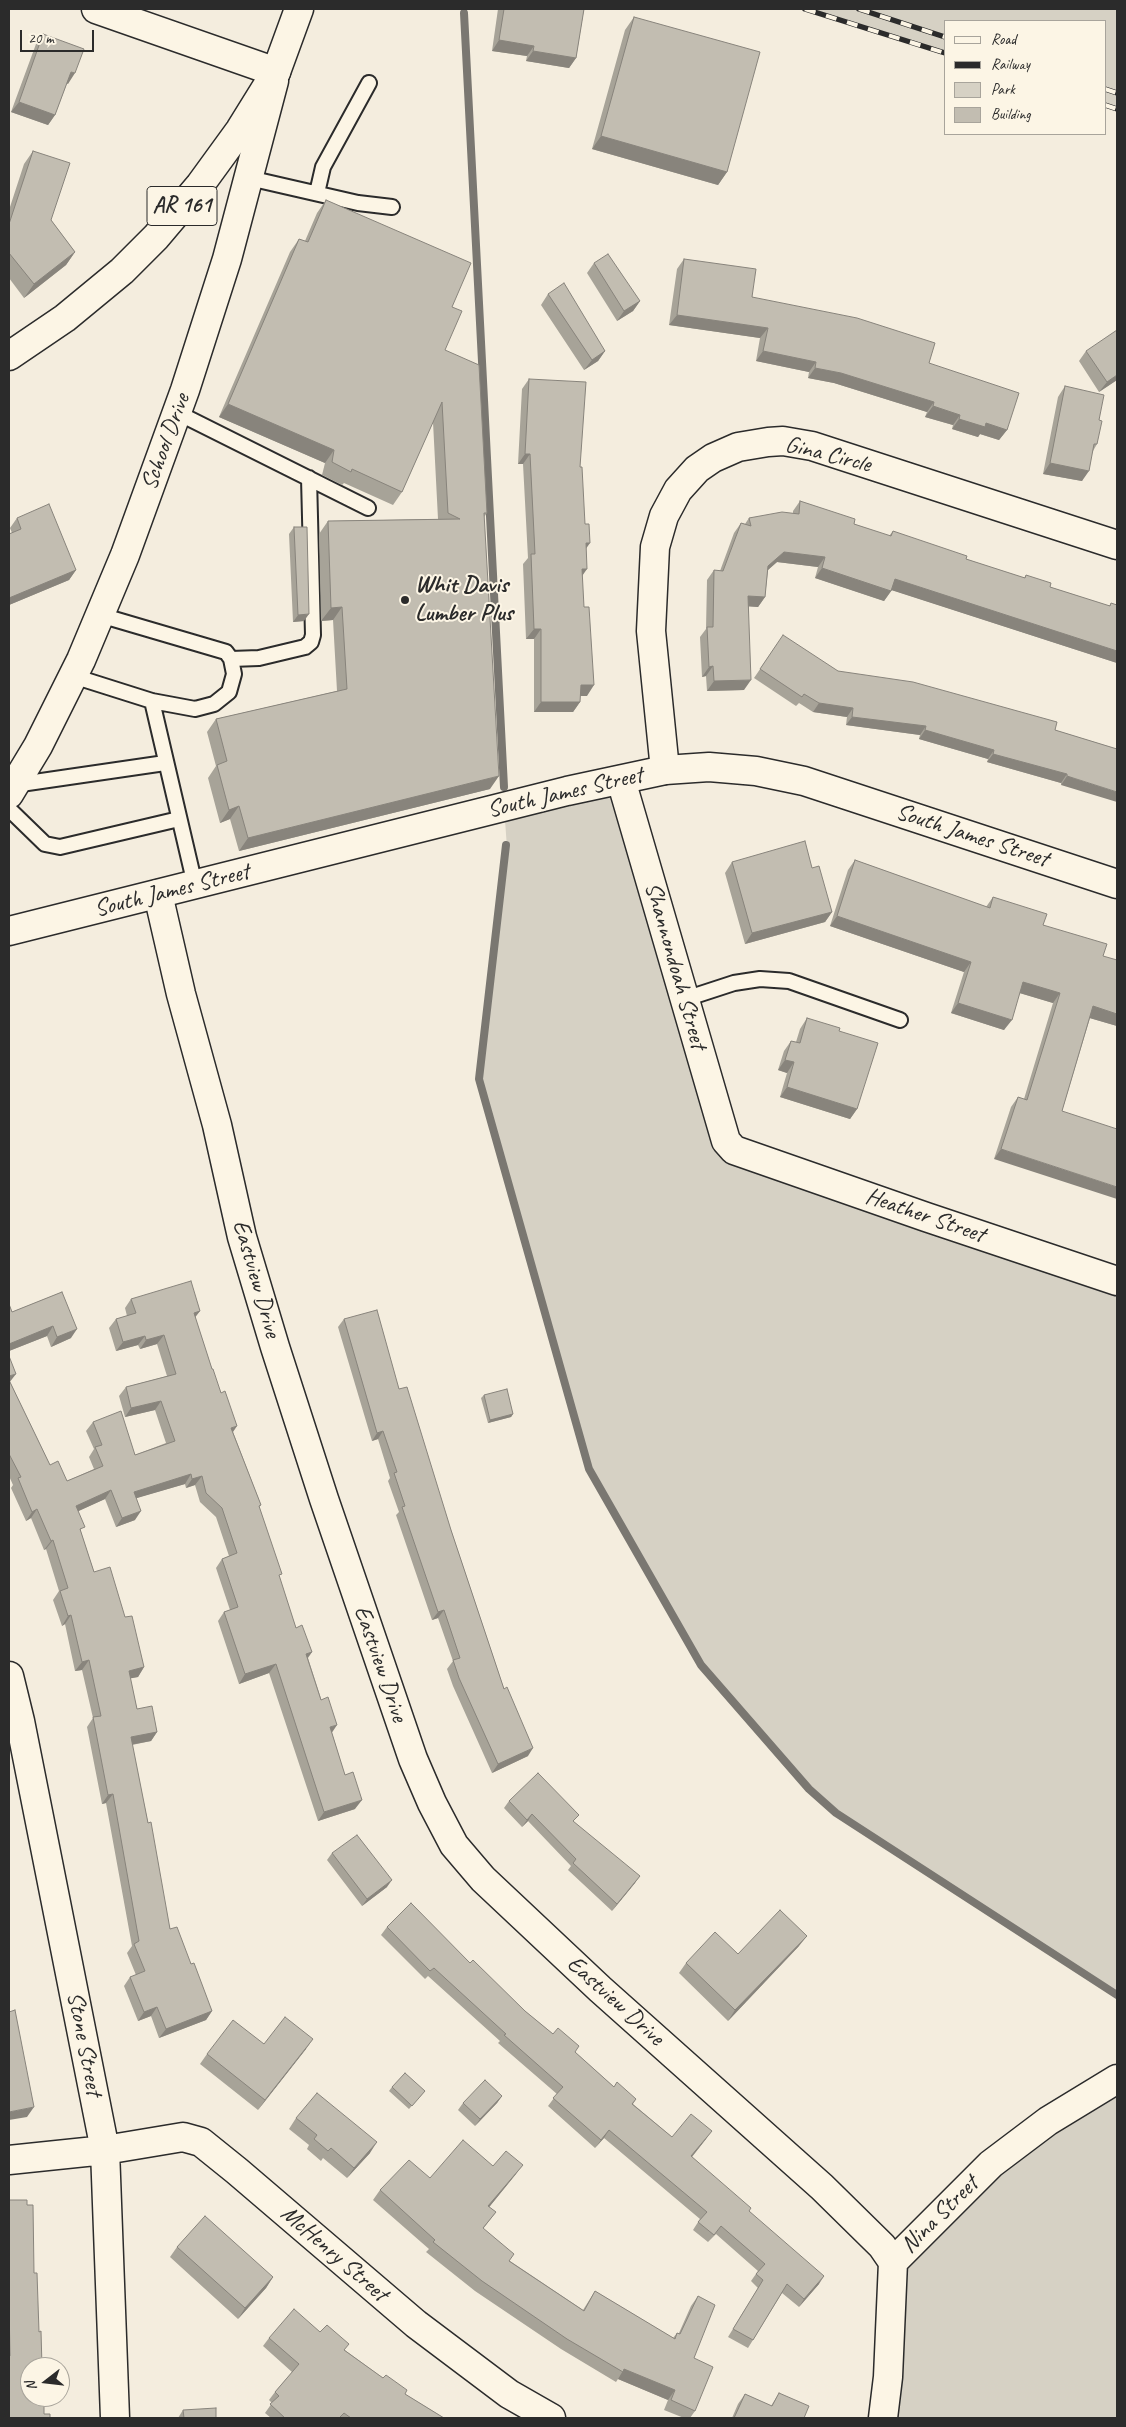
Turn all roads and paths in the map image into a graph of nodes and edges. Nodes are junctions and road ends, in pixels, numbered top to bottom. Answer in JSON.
{"nodes":[{"id":1,"x":96,"y":9,"type":"edge"},
{"id":2,"x":299,"y":9,"type":"edge"},
{"id":3,"x":276,"y":72,"type":"junction"},
{"id":4,"x":369,"y":83,"type":"dead end"},
{"id":5,"x":248,"y":178,"type":"junction"},
{"id":6,"x":317,"y":194,"type":"junction"},
{"id":7,"x":392,"y":207,"type":"dead end"},
{"id":8,"x":9,"y":356,"type":"edge"},
{"id":9,"x":176,"y":412,"type":"junction"},
{"id":10,"x":309,"y":478,"type":"junction"},
{"id":11,"x":368,"y":508,"type":"dead end"},
{"id":12,"x":1117,"y":545,"type":"edge"},
{"id":13,"x":100,"y":615,"type":"junction"},
{"id":14,"x":232,"y":659,"type":"junction"},
{"id":15,"x":73,"y":676,"type":"junction"},
{"id":16,"x":152,"y":701,"type":"junction"},
{"id":17,"x":165,"y":763,"type":"junction"},
{"id":18,"x":665,"y":770,"type":"junction"},
{"id":19,"x":621,"y":780,"type":"junction"},
{"id":20,"x":10,"y":796,"type":"edge"},
{"id":21,"x":179,"y":819,"type":"junction"},
{"id":22,"x":1117,"y":884,"type":"edge"},
{"id":23,"x":195,"y":885,"type":"junction"},
{"id":24,"x":158,"y":894,"type":"junction"},
{"id":25,"x":9,"y":931,"type":"edge"},
{"id":26,"x":685,"y":999,"type":"junction"},
{"id":27,"x":900,"y":1020,"type":"dead end"},
{"id":28,"x":734,"y":1150,"type":"joint"},
{"id":29,"x":1117,"y":1281,"type":"edge"},
{"id":30,"x":9,"y":1676,"type":"edge"},
{"id":31,"x":1117,"y":2079,"type":"edge"},
{"id":32,"x":105,"y":2150,"type":"junction"},
{"id":33,"x":9,"y":2160,"type":"edge"},
{"id":34,"x":893,"y":2262,"type":"junction"},
{"id":35,"x":116,"y":2418,"type":"edge"},
{"id":36,"x":551,"y":2418,"type":"edge"},
{"id":37,"x":883,"y":2418,"type":"edge"}],
"edges":[{"from":1,"to":3,"type":"street"},
{"from":2,"to":3,"type":"street","number":"AR 161"},
{"from":3,"to":5,"type":"street","name":"School Drive"},
{"from":3,"to":8,"type":"street","number":"AR 161"},
{"from":4,"to":6,"type":"lane"},
{"from":5,"to":6,"type":"lane"},
{"from":5,"to":9,"type":"street","name":"School Drive"},
{"from":6,"to":7,"type":"lane"},
{"from":9,"to":10,"type":"lane"},
{"from":9,"to":13,"type":"street","name":"School Drive"},
{"from":10,"to":11,"type":"lane"},
{"from":10,"to":14,"type":"lane"},
{"from":12,"to":18,"type":"street","name":"Gina Circle"},
{"from":13,"to":14,"type":"lane"},
{"from":13,"to":15,"type":"street","name":"School Drive"},
{"from":14,"to":16,"type":"lane"},
{"from":15,"to":16,"type":"lane"},
{"from":15,"to":20,"type":"street","name":"School Drive"},
{"from":16,"to":17,"type":"lane"},
{"from":17,"to":20,"type":"lane"},
{"from":17,"to":21,"type":"lane"},
{"from":18,"to":19,"type":"street","name":"South James Street"},
{"from":18,"to":22,"type":"street","name":"South James Street"},
{"from":19,"to":23,"type":"street","name":"South James Street"},
{"from":19,"to":26,"type":"street","name":"Shannondoah Street"},
{"from":20,"to":21,"type":"lane"},
{"from":21,"to":23,"type":"lane"},
{"from":23,"to":24,"type":"street","name":"South James Street"},
{"from":24,"to":25,"type":"street","name":"South James Street"},
{"from":24,"to":34,"type":"street","name":"Eastview Drive"},
{"from":26,"to":27,"type":"lane"},
{"from":26,"to":28,"type":"street","name":"Shannondoah Street"},
{"from":28,"to":29,"type":"street","name":"Heather Street"},
{"from":30,"to":32,"type":"street","name":"Stone Street"},
{"from":31,"to":34,"type":"street","name":"Nina Street"},
{"from":32,"to":33,"type":"street","name":"McHenry Street"},
{"from":32,"to":35,"type":"street","name":"Stone Street"},
{"from":32,"to":36,"type":"street","name":"McHenry Street"},
{"from":34,"to":37,"type":"street","name":"Nina Street"}]}
